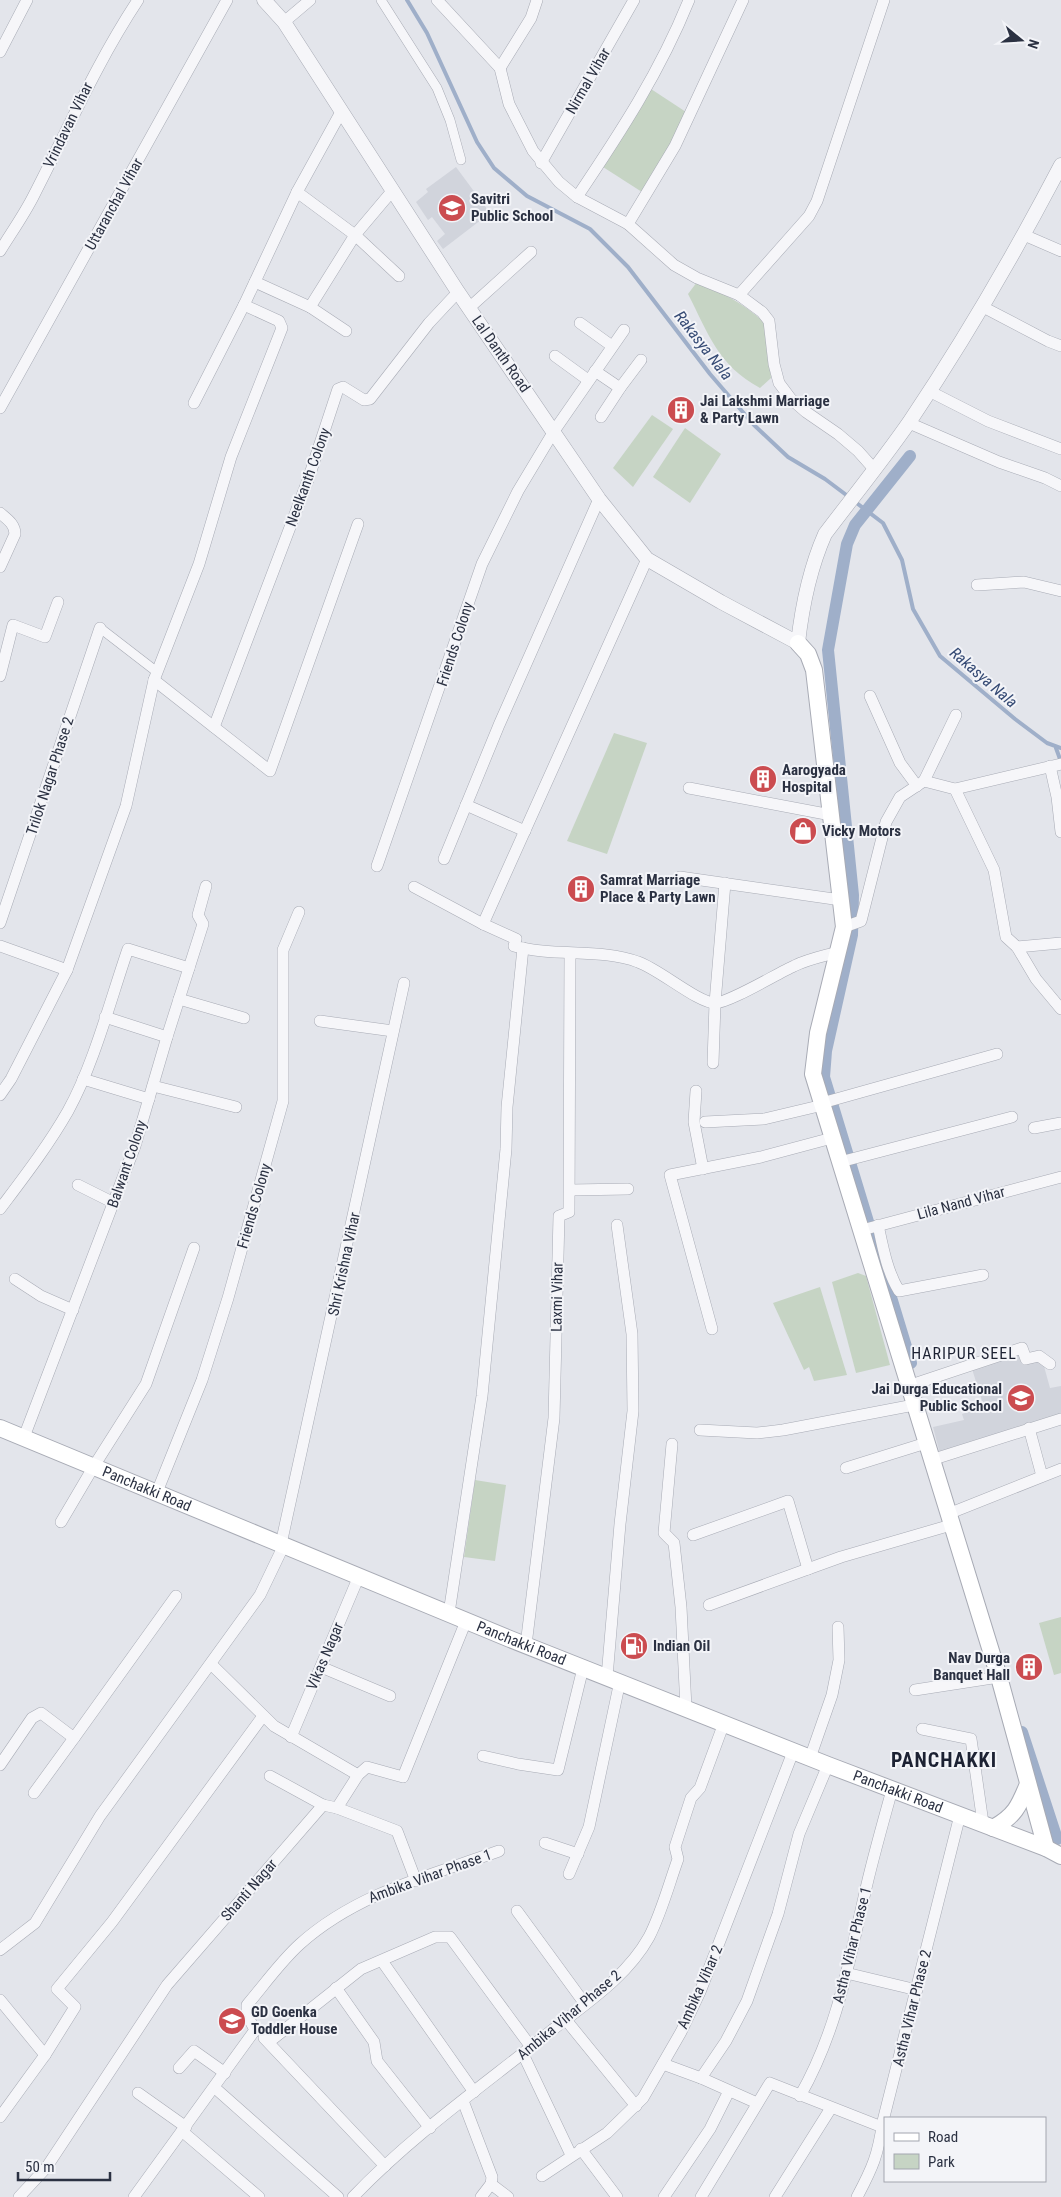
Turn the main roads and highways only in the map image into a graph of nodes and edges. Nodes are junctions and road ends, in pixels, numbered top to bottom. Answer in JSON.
{"nodes":[{"id":1,"x":798,"y":643,"type":"road end"},
{"id":2,"x":0,"y":1428,"type":"edge"},
{"id":3,"x":1028,"y":1784,"type":"junction"},
{"id":4,"x":988,"y":1826,"type":"junction"},
{"id":5,"x":1046,"y":1848,"type":"junction"},
{"id":6,"x":1061,"y":1856,"type":"edge"}],
"edges":[{"from":1,"to":3,"type":"main road"},
{"from":2,"to":4,"type":"main road","name":"Panchakki Road"},
{"from":3,"to":4,"type":"main road"},
{"from":3,"to":5,"type":"main road"},
{"from":4,"to":5,"type":"main road","name":"Panchakki Road"},
{"from":5,"to":6,"type":"main road","name":"Panchakki Road"}]}
